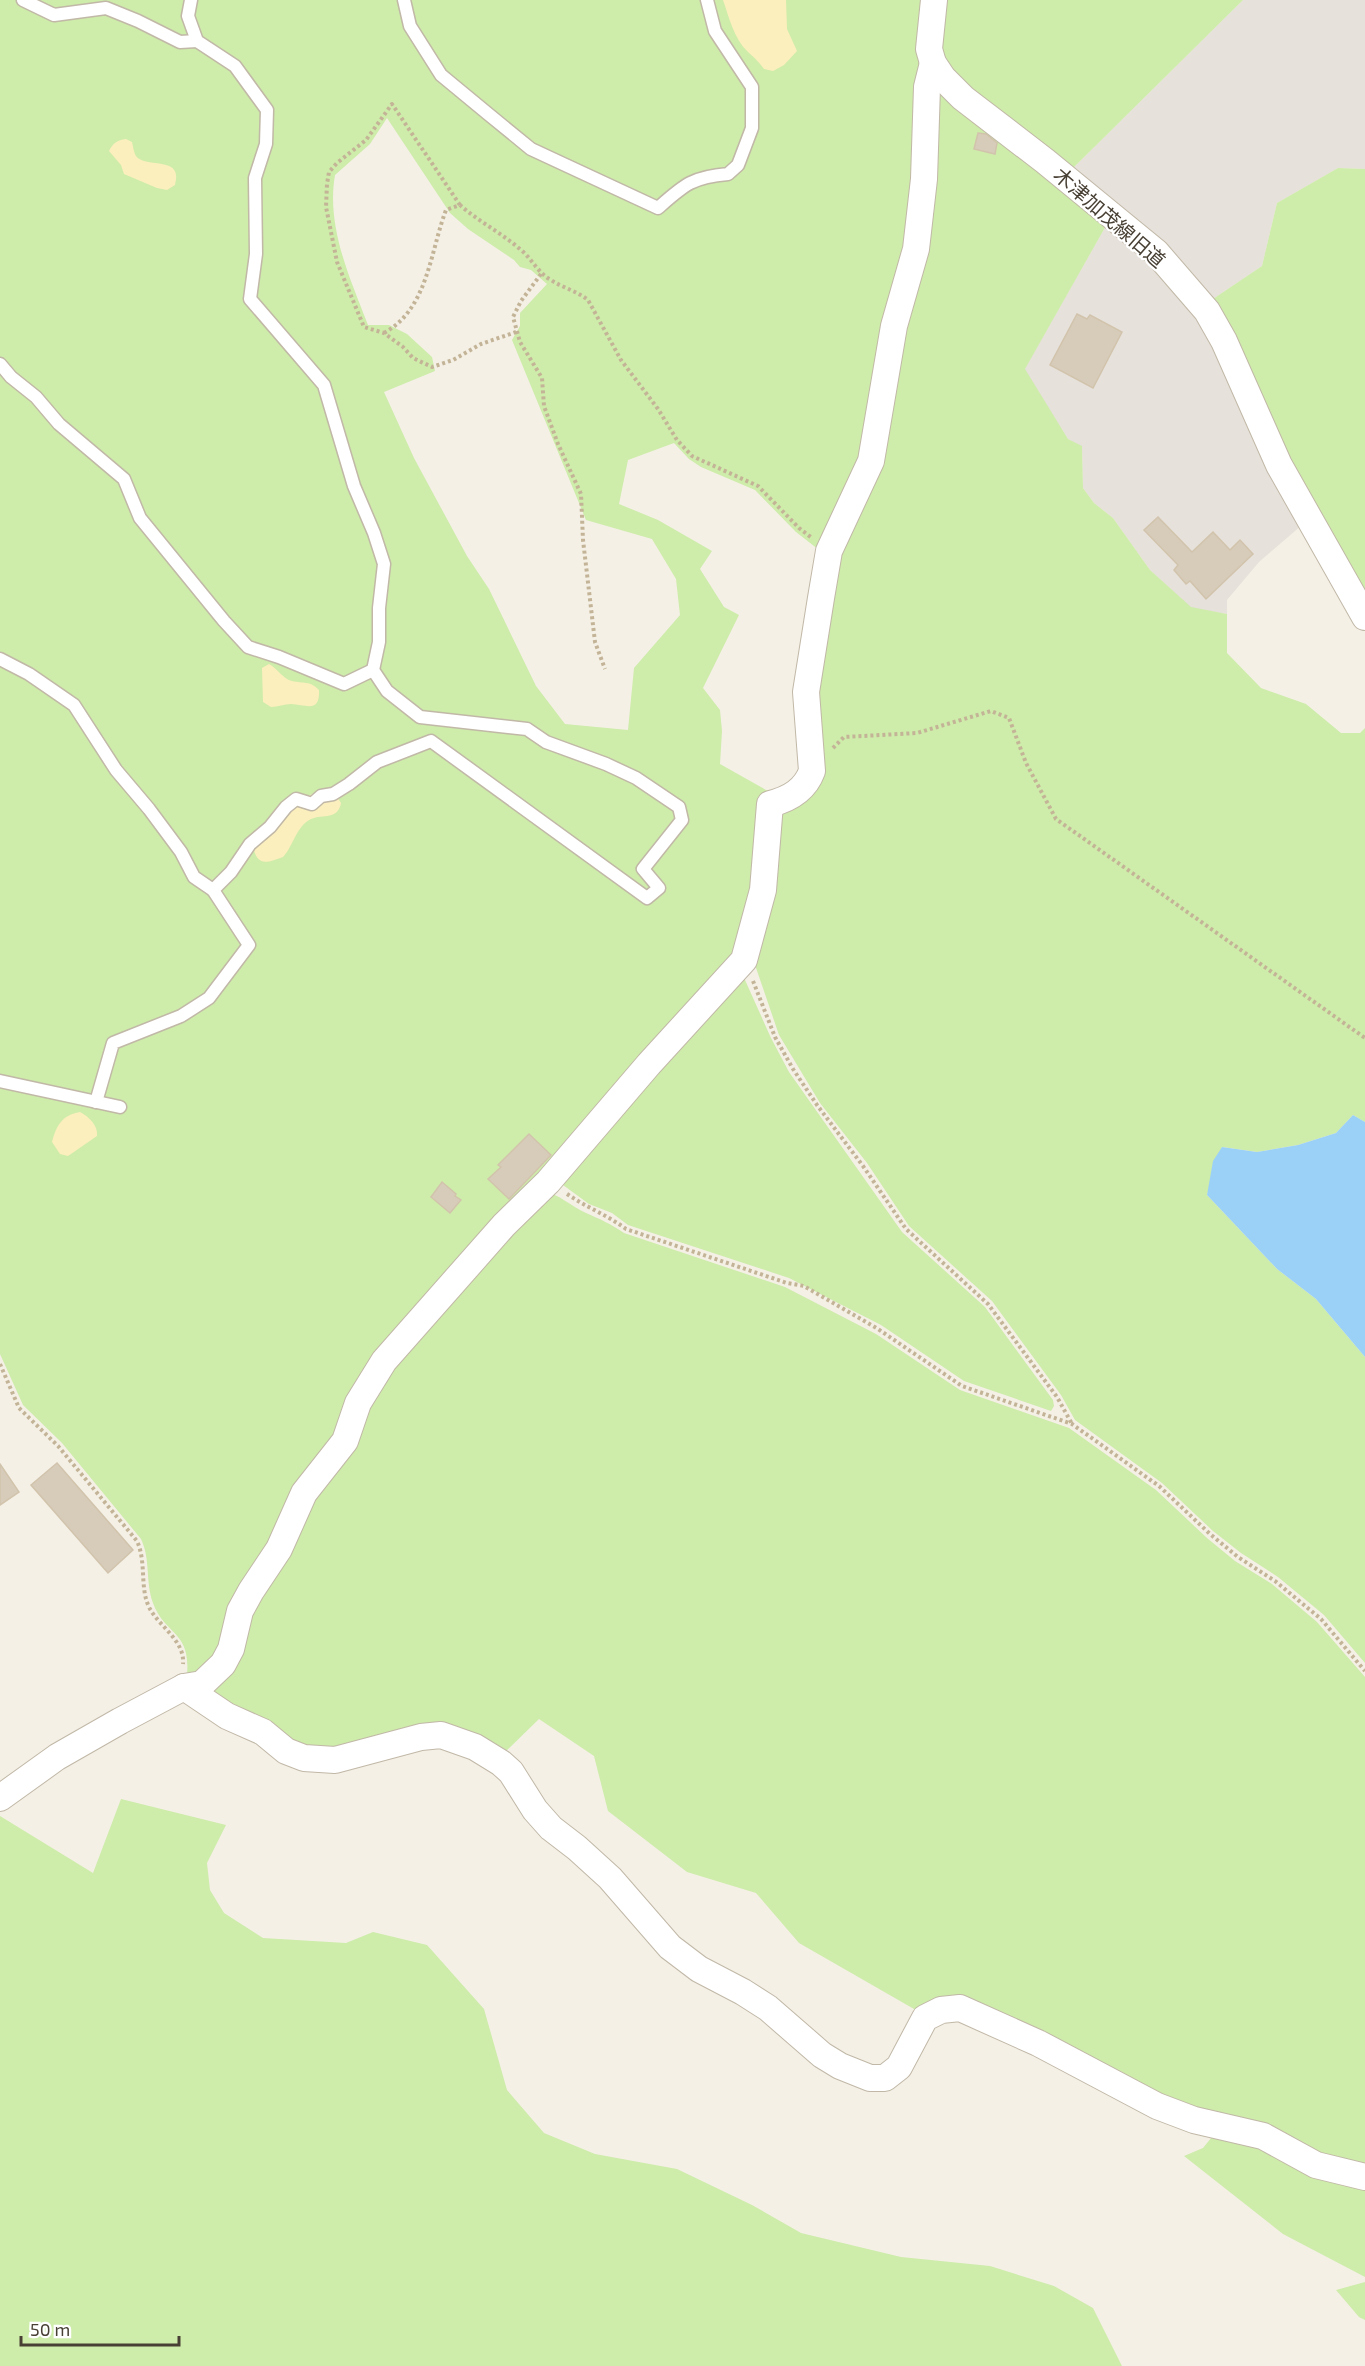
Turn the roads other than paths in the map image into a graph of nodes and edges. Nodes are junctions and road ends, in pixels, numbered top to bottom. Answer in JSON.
{"nodes":[{"id":1,"x":23,"y":0,"type":"edge"},
{"id":2,"x":191,"y":0,"type":"edge"},
{"id":3,"x":404,"y":0,"type":"edge"},
{"id":4,"x":707,"y":0,"type":"edge"},
{"id":5,"x":934,"y":0,"type":"edge"},
{"id":6,"x":197,"y":41,"type":"junction"},
{"id":7,"x":933,"y":63,"type":"junction"},
{"id":8,"x":0,"y":364,"type":"edge"},
{"id":9,"x":1365,"y":617,"type":"edge"},
{"id":10,"x":0,"y":659,"type":"edge"},
{"id":11,"x":373,"y":670,"type":"junction"},
{"id":12,"x":213,"y":890,"type":"junction"},
{"id":13,"x":0,"y":1082,"type":"edge"},
{"id":14,"x":96,"y":1102,"type":"junction"},
{"id":15,"x":120,"y":1107,"type":"dead end"},
{"id":16,"x":184,"y":1687,"type":"junction"},
{"id":17,"x":0,"y":1798,"type":"edge"},
{"id":18,"x":1365,"y":2177,"type":"edge"}],
"edges":[{"from":1,"to":6,"type":"lane"},
{"from":2,"to":6,"type":"lane"},
{"from":3,"to":4,"type":"lane"},
{"from":5,"to":7,"type":"street"},
{"from":6,"to":11,"type":"lane"},
{"from":7,"to":9,"type":"street","name":"木津加茂線旧道"},
{"from":7,"to":16,"type":"street"},
{"from":8,"to":11,"type":"lane"},
{"from":10,"to":12,"type":"lane"},
{"from":11,"to":12,"type":"lane"},
{"from":12,"to":14,"type":"lane"},
{"from":13,"to":14,"type":"lane"},
{"from":14,"to":15,"type":"lane"},
{"from":16,"to":17,"type":"street"},
{"from":16,"to":18,"type":"street"}]}
